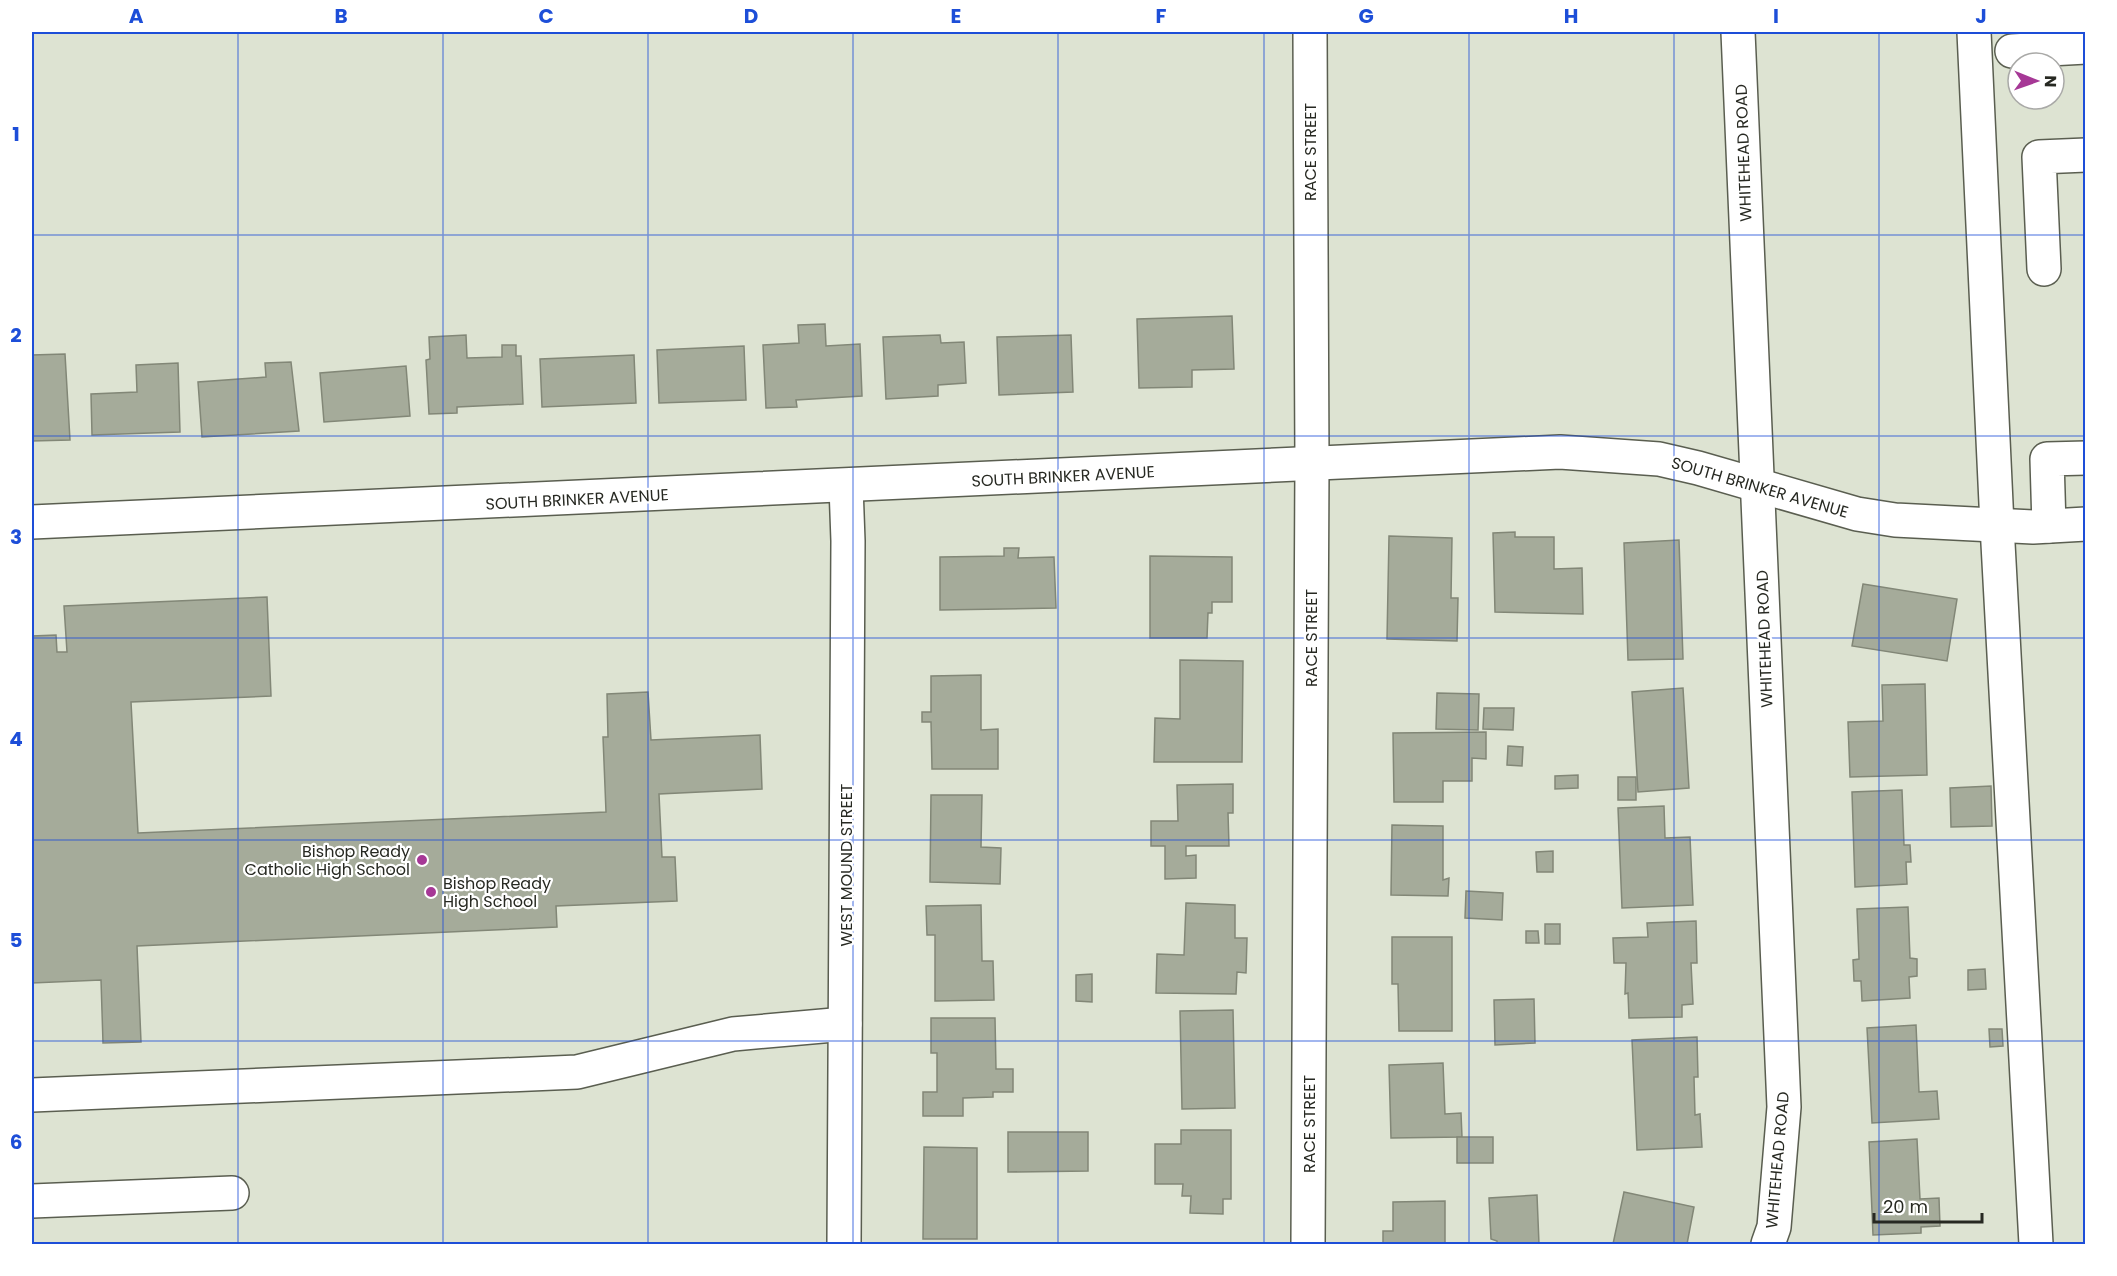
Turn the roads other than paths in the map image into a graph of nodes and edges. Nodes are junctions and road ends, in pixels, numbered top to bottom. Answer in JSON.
{"nodes":[{"id":1,"x":1310,"y":32,"type":"edge"},
{"id":2,"x":1738,"y":32,"type":"edge"},
{"id":3,"x":1974,"y":32,"type":"edge"},
{"id":4,"x":2085,"y":47,"type":"edge"},
{"id":5,"x":2012,"y":51,"type":"dead end"},
{"id":6,"x":2085,"y":155,"type":"edge"},
{"id":7,"x":2044,"y":269,"type":"dead end"},
{"id":8,"x":2085,"y":458,"type":"edge"},
{"id":9,"x":1312,"y":464,"type":"junction"},
{"id":10,"x":846,"y":486,"type":"junction"},
{"id":11,"x":1757,"y":486,"type":"junction"},
{"id":12,"x":32,"y":522,"type":"edge"},
{"id":13,"x":2085,"y":524,"type":"edge"},
{"id":14,"x":1997,"y":525,"type":"junction"},
{"id":15,"x":2049,"y":526,"type":"junction"},
{"id":16,"x":845,"y":1024,"type":"junction"},
{"id":17,"x":32,"y":1095,"type":"edge"},
{"id":18,"x":232,"y":1193,"type":"dead end"},
{"id":19,"x":32,"y":1201,"type":"edge"},
{"id":20,"x":844,"y":1245,"type":"edge"},
{"id":21,"x":1308,"y":1245,"type":"edge"},
{"id":22,"x":1768,"y":1245,"type":"edge"},
{"id":23,"x":2036,"y":1245,"type":"edge"}],
"edges":[{"from":1,"to":9,"type":"street","name":"RACE STREET"},
{"from":2,"to":11,"type":"street","name":"WHITEHEAD ROAD"},
{"from":3,"to":14,"type":"street"},
{"from":4,"to":5,"type":"street"},
{"from":6,"to":7,"type":"street"},
{"from":8,"to":15,"type":"street"},
{"from":9,"to":10,"type":"street","name":"SOUTH BRINKER AVENUE"},
{"from":9,"to":11,"type":"street","name":"SOUTH BRINKER AVENUE"},
{"from":9,"to":21,"type":"street","name":"RACE STREET"},
{"from":10,"to":12,"type":"street","name":"SOUTH BRINKER AVENUE"},
{"from":10,"to":16,"type":"street","name":"WEST MOUND STREET"},
{"from":11,"to":14,"type":"street","name":"SOUTH BRINKER AVENUE"},
{"from":11,"to":22,"type":"street","name":"WHITEHEAD ROAD"},
{"from":13,"to":15,"type":"street","name":"SOUTH BRINKER AVENUE"},
{"from":14,"to":15,"type":"street","name":"SOUTH BRINKER AVENUE"},
{"from":14,"to":23,"type":"street"},
{"from":16,"to":17,"type":"street"},
{"from":16,"to":20,"type":"street","name":"WEST MOUND STREET"},
{"from":18,"to":19,"type":"street"}]}
